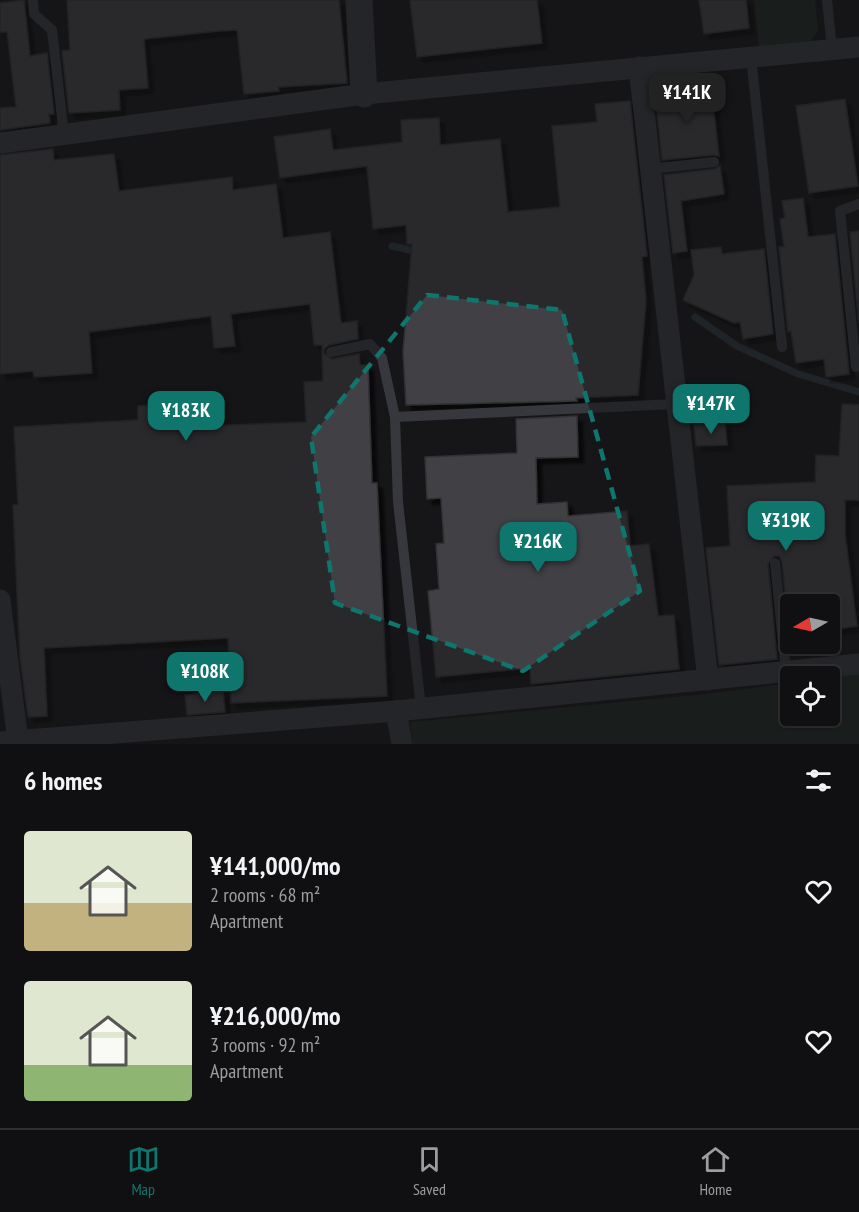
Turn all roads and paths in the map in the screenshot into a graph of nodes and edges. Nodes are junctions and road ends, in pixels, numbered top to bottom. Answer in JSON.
{"nodes":[{"id":1,"x":33,"y":0,"type":"edge"},
{"id":2,"x":358,"y":0,"type":"edge"},
{"id":3,"x":827,"y":0,"type":"edge"},
{"id":4,"x":859,"y":47,"type":"edge"},
{"id":5,"x":832,"y":50,"type":"junction"},
{"id":6,"x":859,"y":54,"type":"edge"},
{"id":7,"x":751,"y":57,"type":"junction"},
{"id":8,"x":639,"y":67,"type":"junction"},
{"id":9,"x":364,"y":94,"type":"junction"},
{"id":10,"x":64,"y":136,"type":"junction"},
{"id":11,"x":0,"y":143,"type":"edge"},
{"id":12,"x":714,"y":162,"type":"dead end"},
{"id":13,"x":650,"y":169,"type":"junction"},
{"id":14,"x":859,"y":204,"type":"edge"},
{"id":15,"x":782,"y":347,"type":"dead end"},
{"id":16,"x":331,"y":352,"type":"dead end"},
{"id":17,"x":856,"y":367,"type":"dead end"},
{"id":18,"x":676,"y":404,"type":"junction"},
{"id":19,"x":395,"y":417,"type":"junction"},
{"id":20,"x":775,"y":563,"type":"dead end"},
{"id":21,"x":0,"y":600,"type":"edge"},
{"id":22,"x":859,"y":664,"type":"edge"},
{"id":23,"x":785,"y":666,"type":"edge"},
{"id":24,"x":840,"y":666,"type":"edge"},
{"id":25,"x":780,"y":673,"type":"edge"},
{"id":26,"x":708,"y":680,"type":"junction"},
{"id":27,"x":421,"y":708,"type":"junction"},
{"id":28,"x":396,"y":711,"type":"junction"},
{"id":29,"x":9,"y":741,"type":"edge"},
{"id":30,"x":402,"y":744,"type":"edge"}],
"edges":[{"from":1,"to":10,"type":"lane"},
{"from":2,"to":9,"type":"street"},
{"from":3,"to":5,"type":"lane"},
{"from":4,"to":5,"type":"street"},
{"from":4,"to":6,"type":"lane"},
{"from":5,"to":7,"type":"street"},
{"from":7,"to":8,"type":"street"},
{"from":7,"to":15,"type":"lane"},
{"from":8,"to":9,"type":"street"},
{"from":8,"to":13,"type":"street"},
{"from":9,"to":10,"type":"street"},
{"from":10,"to":11,"type":"street"},
{"from":12,"to":13,"type":"lane"},
{"from":13,"to":18,"type":"street"},
{"from":14,"to":17,"type":"lane"},
{"from":16,"to":19,"type":"lane"},
{"from":18,"to":19,"type":"lane"},
{"from":18,"to":26,"type":"street"},
{"from":19,"to":27,"type":"lane"},
{"from":20,"to":23,"type":"lane"},
{"from":21,"to":29,"type":"street"},
{"from":22,"to":24,"type":"street"},
{"from":25,"to":26,"type":"street"},
{"from":26,"to":27,"type":"street"},
{"from":27,"to":28,"type":"street"},
{"from":28,"to":29,"type":"street"},
{"from":28,"to":30,"type":"street"}]}
